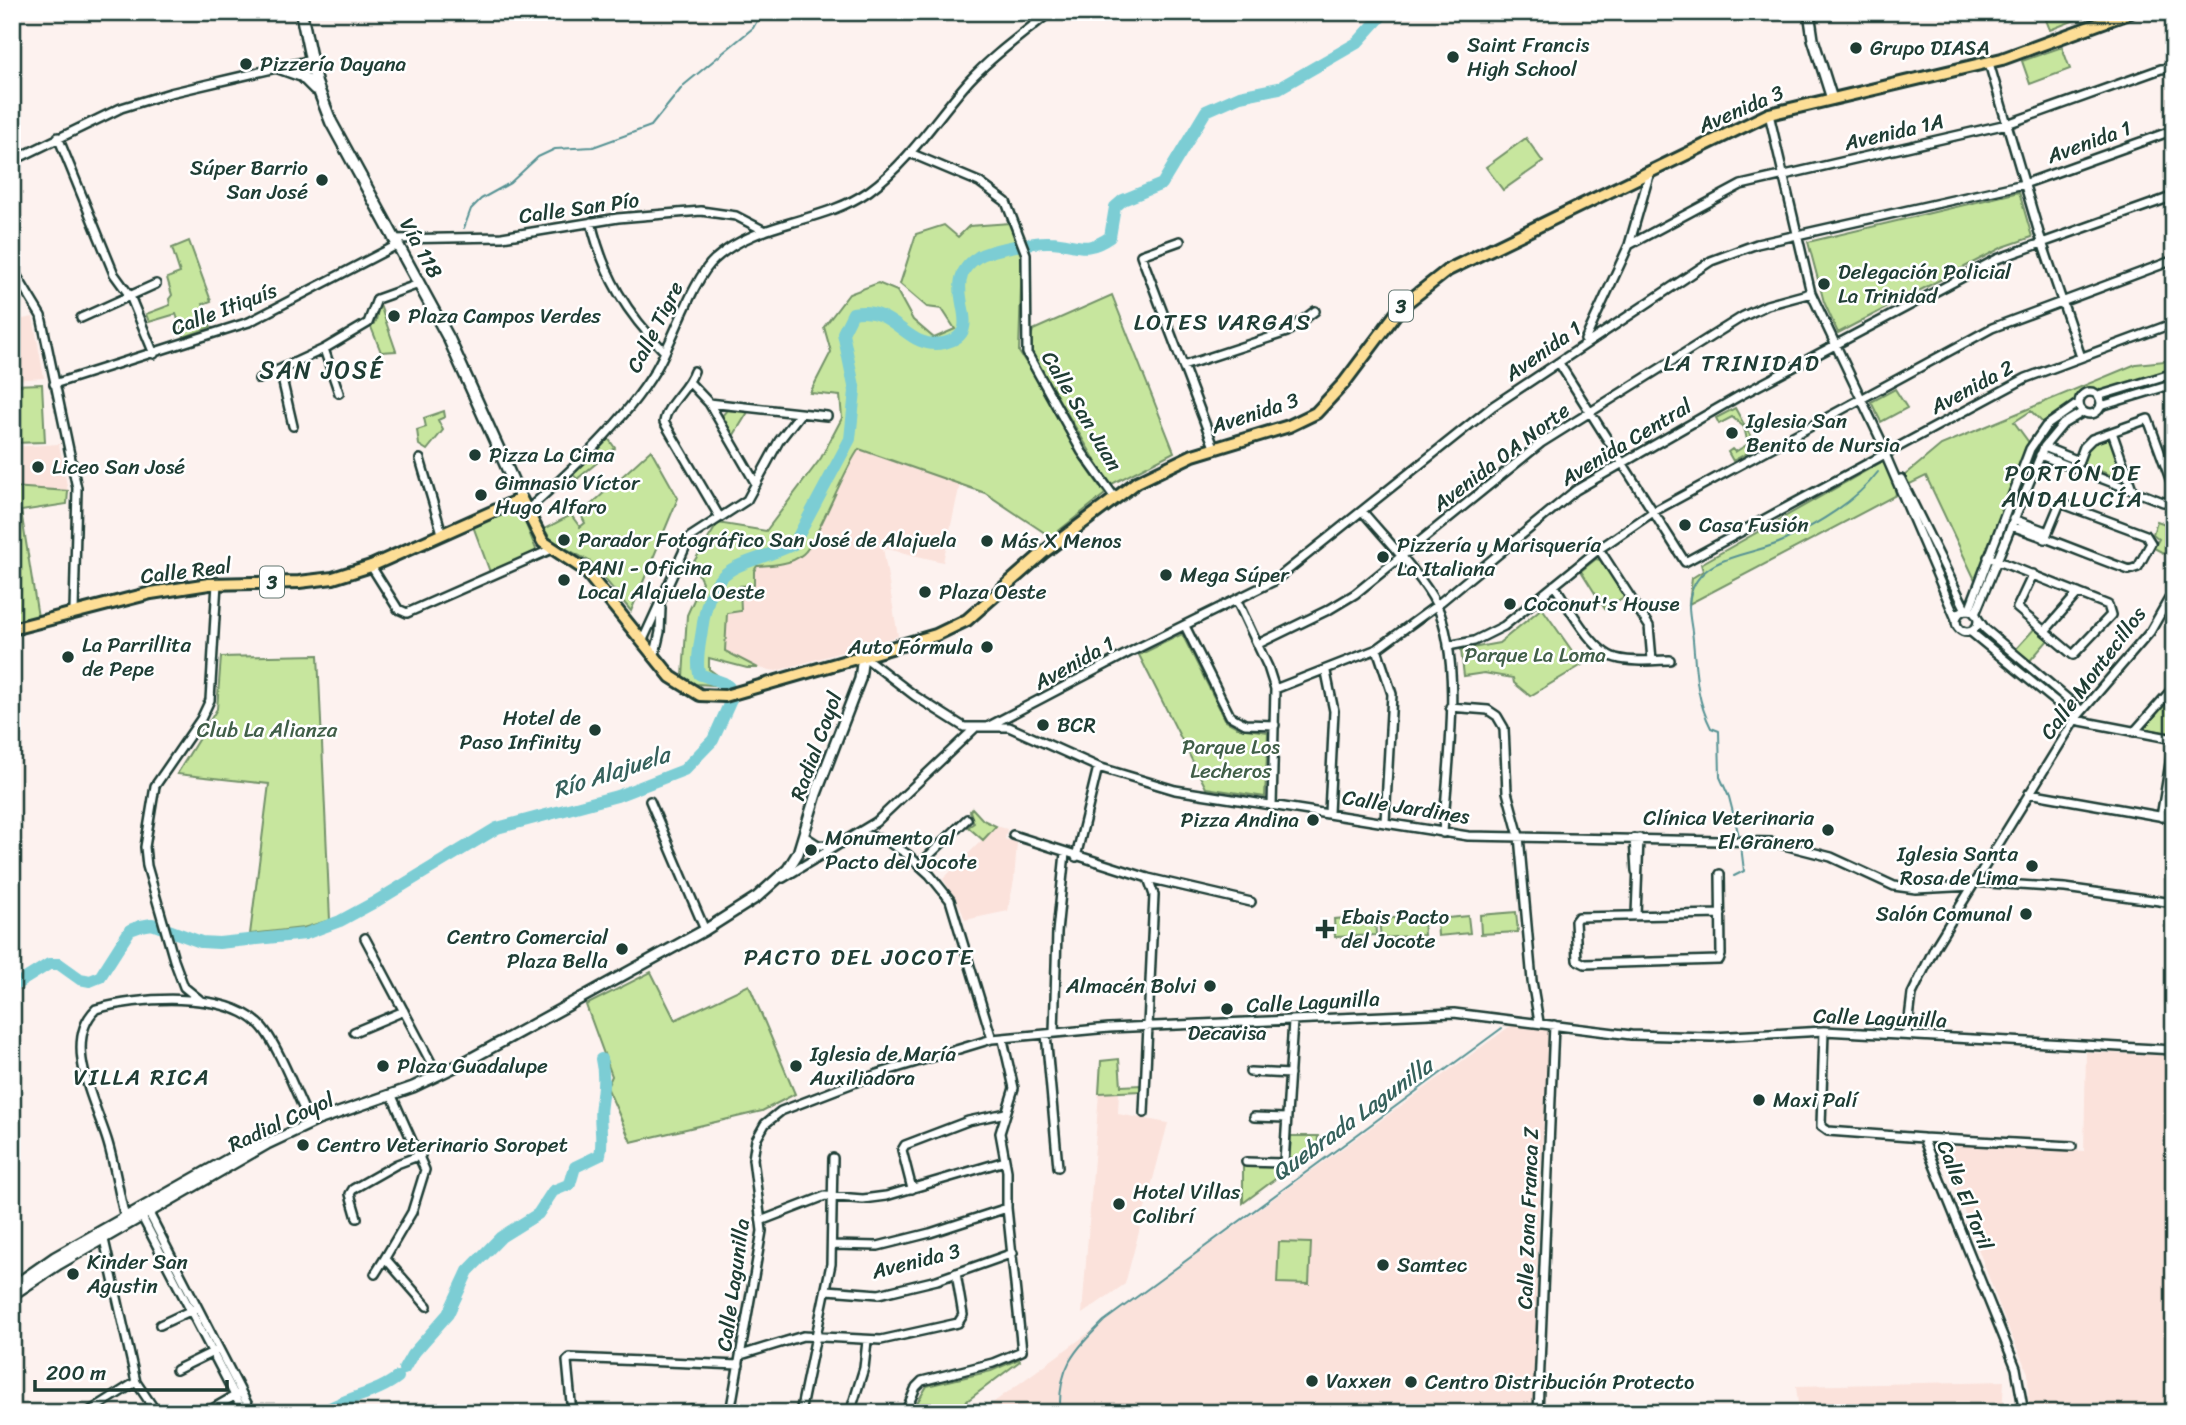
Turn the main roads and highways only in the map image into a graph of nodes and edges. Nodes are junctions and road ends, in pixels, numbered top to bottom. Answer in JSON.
{"nodes":[{"id":1,"x":301,"y":12,"type":"edge"},
{"id":2,"x":2131,"y":12,"type":"edge"},
{"id":3,"x":277,"y":67,"type":"road end"},
{"id":4,"x":319,"y":93,"type":"junction"},
{"id":5,"x":521,"y":499,"type":"junction"},
{"id":6,"x":12,"y":629,"type":"edge"}],
"edges":[{"from":1,"to":4,"type":"main road","name":"Vía 118"},
{"from":2,"to":5,"type":"main road","name":"Avenida 3","number":"3"},
{"from":3,"to":4,"type":"main road"},
{"from":4,"to":5,"type":"main road","name":"Vía 118"},
{"from":5,"to":6,"type":"main road","name":"Calle Real","number":"3"}]}
